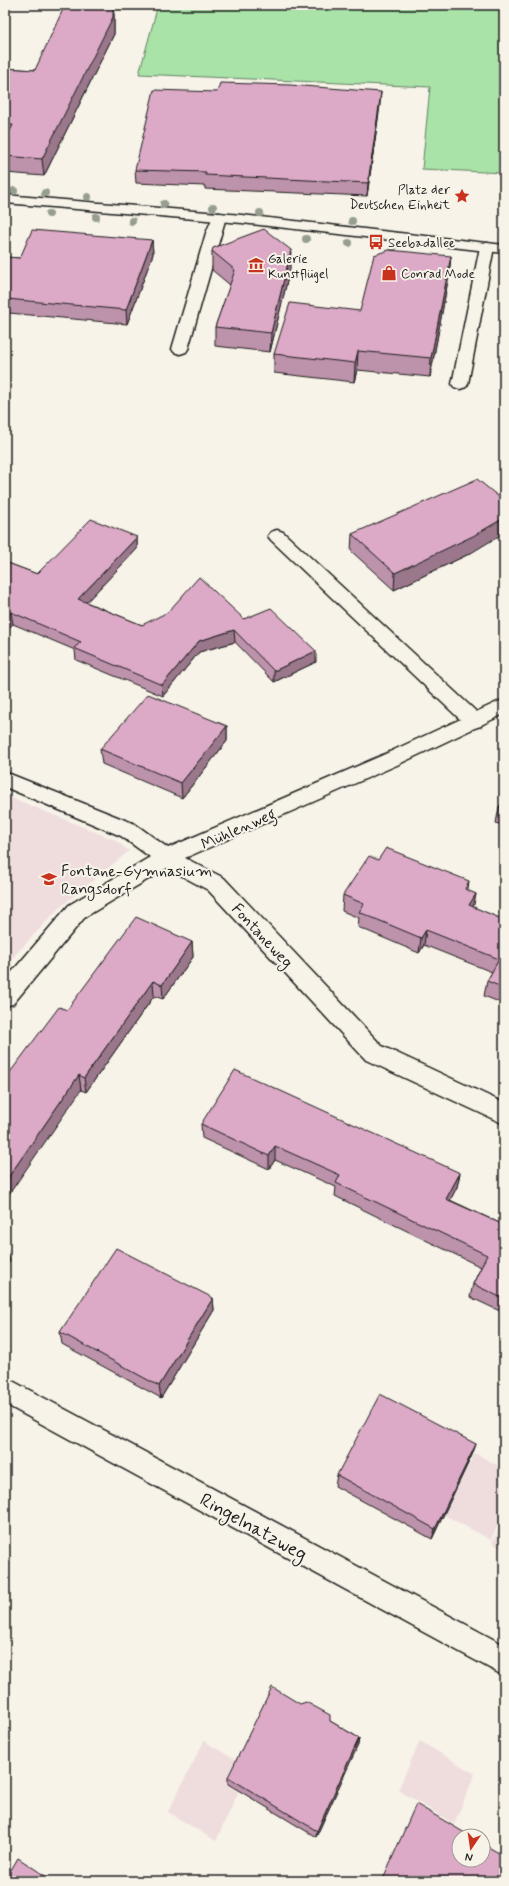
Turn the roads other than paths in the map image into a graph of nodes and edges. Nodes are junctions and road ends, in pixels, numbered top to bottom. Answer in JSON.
{"nodes":[{"id":1,"x":5,"y":200,"type":"edge"},
{"id":2,"x":219,"y":217,"type":"junction"},
{"id":3,"x":487,"y":247,"type":"junction"},
{"id":4,"x":504,"y":249,"type":"edge"},
{"id":5,"x":180,"y":349,"type":"dead end"},
{"id":6,"x":460,"y":384,"type":"dead end"},
{"id":7,"x":277,"y":536,"type":"dead end"},
{"id":8,"x":504,"y":706,"type":"edge"},
{"id":9,"x":474,"y":721,"type":"junction"},
{"id":10,"x":5,"y":779,"type":"edge"},
{"id":11,"x":166,"y":858,"type":"junction"},
{"id":12,"x":5,"y":997,"type":"edge"},
{"id":13,"x":504,"y":1114,"type":"edge"},
{"id":14,"x":5,"y":1390,"type":"edge"},
{"id":15,"x":504,"y":1661,"type":"edge"}],
"edges":[{"from":1,"to":2,"type":"street"},
{"from":2,"to":3,"type":"street"},
{"from":2,"to":5,"type":"street"},
{"from":3,"to":4,"type":"street"},
{"from":3,"to":6,"type":"street"},
{"from":7,"to":9,"type":"street"},
{"from":8,"to":9,"type":"street","name":"Mühlenweg"},
{"from":9,"to":11,"type":"street","name":"Mühlenweg"},
{"from":10,"to":11,"type":"street","name":"Fontaneweg"},
{"from":11,"to":12,"type":"street","name":"Mühlenweg"},
{"from":11,"to":13,"type":"street","name":"Fontaneweg"},
{"from":14,"to":15,"type":"street","name":"Ringelnatzweg"}]}
